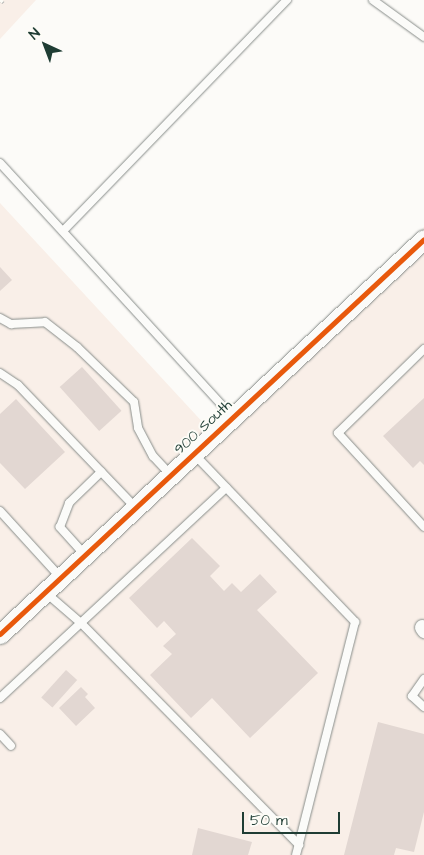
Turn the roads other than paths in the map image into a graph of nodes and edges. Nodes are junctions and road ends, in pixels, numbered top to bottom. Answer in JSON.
{"nodes":[{"id":1,"x":287,"y":0,"type":"edge"},
{"id":2,"x":373,"y":0,"type":"edge"},
{"id":3,"x":424,"y":37,"type":"edge"},
{"id":4,"x":0,"y":163,"type":"edge"},
{"id":5,"x":63,"y":231,"type":"junction"},
{"id":6,"x":424,"y":239,"type":"edge"},
{"id":7,"x":0,"y":318,"type":"edge"},
{"id":8,"x":424,"y":349,"type":"edge"},
{"id":9,"x":0,"y":373,"type":"edge"},
{"id":10,"x":234,"y":416,"type":"junction"},
{"id":11,"x":193,"y":454,"type":"junction"},
{"id":12,"x":101,"y":472,"type":"junction"},
{"id":13,"x":170,"y":475,"type":"junction"},
{"id":14,"x":226,"y":488,"type":"junction"},
{"id":15,"x":136,"y":508,"type":"junction"},
{"id":16,"x":0,"y":511,"type":"edge"},
{"id":17,"x":424,"y":526,"type":"edge"},
{"id":18,"x":85,"y":555,"type":"junction"},
{"id":19,"x":61,"y":578,"type":"junction"},
{"id":20,"x":45,"y":592,"type":"junction"},
{"id":21,"x":82,"y":624,"type":"junction"},
{"id":22,"x":0,"y":634,"type":"edge"},
{"id":23,"x":424,"y":679,"type":"edge"},
{"id":24,"x":0,"y":698,"type":"edge"},
{"id":25,"x":424,"y":706,"type":"edge"},
{"id":26,"x":0,"y":734,"type":"edge"},
{"id":27,"x":11,"y":746,"type":"dead end"},
{"id":28,"x":298,"y":845,"type":"junction"},
{"id":29,"x":296,"y":855,"type":"edge"}],
"edges":[{"from":1,"to":5,"type":"lane"},
{"from":2,"to":3,"type":"lane"},
{"from":4,"to":5,"type":"lane"},
{"from":5,"to":10,"type":"lane"},
{"from":6,"to":10,"type":"street","name":"900 South"},
{"from":7,"to":13,"type":"lane"},
{"from":8,"to":17,"type":"lane"},
{"from":9,"to":12,"type":"lane"},
{"from":10,"to":11,"type":"street","name":"900 South"},
{"from":11,"to":13,"type":"street","name":"900 South"},
{"from":11,"to":14,"type":"lane"},
{"from":12,"to":15,"type":"lane"},
{"from":12,"to":18,"type":"lane"},
{"from":13,"to":15,"type":"street","name":"900 South"},
{"from":14,"to":21,"type":"lane"},
{"from":14,"to":28,"type":"lane"},
{"from":15,"to":18,"type":"street","name":"900 South"},
{"from":16,"to":19,"type":"lane"},
{"from":18,"to":19,"type":"street","name":"900 South"},
{"from":19,"to":20,"type":"street","name":"900 South"},
{"from":20,"to":21,"type":"lane"},
{"from":20,"to":22,"type":"street","name":"900 South"},
{"from":21,"to":24,"type":"lane"},
{"from":21,"to":28,"type":"lane"},
{"from":23,"to":25,"type":"lane"},
{"from":26,"to":27,"type":"lane"},
{"from":28,"to":29,"type":"lane"}]}
